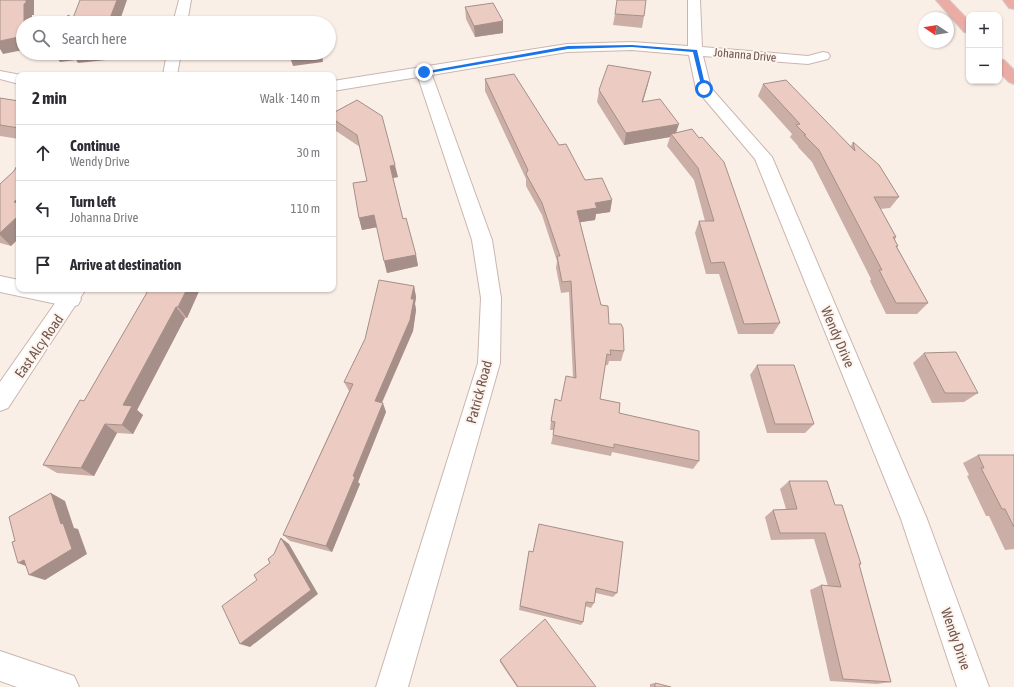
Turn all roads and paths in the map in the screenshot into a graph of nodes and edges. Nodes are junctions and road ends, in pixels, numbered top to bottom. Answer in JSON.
{"nodes":[{"id":1,"x":694,"y":0,"type":"edge"},
{"id":2,"x":942,"y":0,"type":"edge"},
{"id":3,"x":1009,"y":0,"type":"edge"},
{"id":4,"x":1014,"y":5,"type":"edge"},
{"id":5,"x":966,"y":27,"type":"edge"},
{"id":6,"x":695,"y":51,"type":"junction"},
{"id":7,"x":823,"y":56,"type":"dead end"},
{"id":8,"x":173,"y":60,"type":"edge"},
{"id":9,"x":1002,"y":66,"type":"edge"},
{"id":10,"x":171,"y":72,"type":"edge"},
{"id":11,"x":424,"y":72,"type":"junction"},
{"id":12,"x":0,"y":75,"type":"edge"},
{"id":13,"x":16,"y":78,"type":"edge"},
{"id":14,"x":1014,"y":79,"type":"edge"},
{"id":15,"x":336,"y":86,"type":"edge"},
{"id":16,"x":0,"y":284,"type":"edge"},
{"id":17,"x":16,"y":287,"type":"edge"},
{"id":18,"x":53,"y":292,"type":"edge"},
{"id":19,"x":73,"y":294,"type":"edge"},
{"id":20,"x":0,"y":402,"type":"edge"},
{"id":21,"x":0,"y":666,"type":"edge"},
{"id":22,"x":63,"y":687,"type":"edge"},
{"id":23,"x":392,"y":687,"type":"edge"},
{"id":24,"x":973,"y":687,"type":"edge"}],
"edges":[{"from":1,"to":6,"type":"street","name":"Wendy Drive"},
{"from":2,"to":5,"type":"highway"},
{"from":3,"to":4,"type":"highway"},
{"from":6,"to":7,"type":"street","name":"Johanna Drive"},
{"from":6,"to":11,"type":"street","name":"Johanna Drive"},
{"from":6,"to":24,"type":"street","name":"Wendy Drive"},
{"from":8,"to":10,"type":"street"},
{"from":9,"to":14,"type":"highway"},
{"from":11,"to":15,"type":"street","name":"Johanna Drive"},
{"from":11,"to":23,"type":"street","name":"Patrick Road"},
{"from":12,"to":13,"type":"street"},
{"from":16,"to":17,"type":"street"},
{"from":18,"to":19,"type":"street"},
{"from":19,"to":20,"type":"street","name":"East Alcy Road"},
{"from":21,"to":22,"type":"street"}]}
